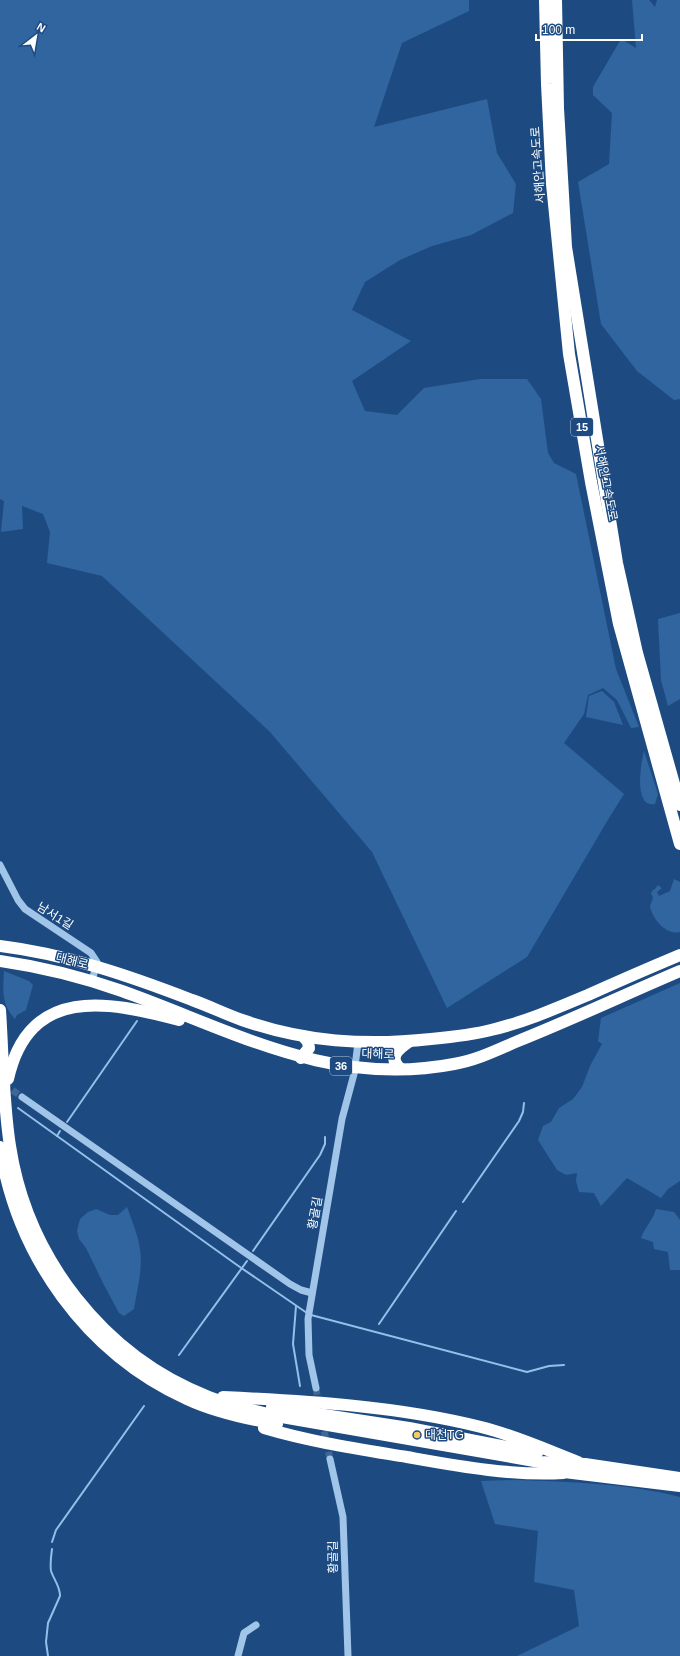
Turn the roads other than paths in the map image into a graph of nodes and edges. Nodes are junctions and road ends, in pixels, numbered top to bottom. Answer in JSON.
{"nodes":[{"id":1,"x":545,"y":0,"type":"edge"},
{"id":2,"x":556,"y":0,"type":"edge"},
{"id":3,"x":680,"y":805,"type":"edge"},
{"id":4,"x":680,"y":844,"type":"edge"},
{"id":5,"x":0,"y":865,"type":"edge"},
{"id":6,"x":0,"y":946,"type":"edge"},
{"id":7,"x":680,"y":955,"type":"edge"},
{"id":8,"x":0,"y":961,"type":"edge"},
{"id":9,"x":96,"y":966,"type":"junction"},
{"id":10,"x":680,"y":971,"type":"edge"},
{"id":11,"x":92,"y":981,"type":"junction"},
{"id":12,"x":0,"y":1010,"type":"edge"},
{"id":13,"x":230,"y":1033,"type":"junction"},
{"id":14,"x":303,"y":1036,"type":"junction"},
{"id":15,"x":410,"y":1041,"type":"junction"},
{"id":16,"x":358,"y":1043,"type":"junction"},
{"id":17,"x":301,"y":1058,"type":"junction"},
{"id":18,"x":355,"y":1068,"type":"junction"},
{"id":19,"x":401,"y":1069,"type":"junction"},
{"id":20,"x":5,"y":1092,"type":"junction"},
{"id":21,"x":22,"y":1097,"type":"tunnel mouth"},
{"id":22,"x":0,"y":1147,"type":"edge"},
{"id":23,"x":312,"y":1293,"type":"junction"},
{"id":24,"x":316,"y":1388,"type":"tunnel mouth"},
{"id":25,"x":206,"y":1402,"type":"junction"},
{"id":26,"x":330,"y":1459,"type":"tunnel mouth"},
{"id":27,"x":585,"y":1464,"type":"junction"},
{"id":28,"x":680,"y":1472,"type":"edge"},
{"id":29,"x":680,"y":1478,"type":"edge"},
{"id":30,"x":646,"y":1479,"type":"junction"},
{"id":31,"x":680,"y":1486,"type":"edge"},
{"id":32,"x":680,"y":1492,"type":"edge"},
{"id":33,"x":256,"y":1625,"type":"dead end"},
{"id":34,"x":238,"y":1656,"type":"edge"},
{"id":35,"x":348,"y":1656,"type":"edge"}],
"edges":[{"from":1,"to":4,"type":"highway","name":"서해안고속도로","number":"15"},
{"from":2,"to":3,"type":"highway","name":"서해안고속도로","number":"15"},
{"from":5,"to":9,"type":"street","name":"남서1길"},
{"from":6,"to":9,"type":"highway","name":"대해로","number":"36"},
{"from":7,"to":15,"type":"highway","name":"대해로","number":"36"},
{"from":8,"to":11,"type":"highway","name":"대해로","number":"36"},
{"from":9,"to":11,"type":"street"},
{"from":9,"to":14,"type":"highway","name":"대해로","number":"36"},
{"from":10,"to":19,"type":"highway","name":"대해로","number":"36"},
{"from":11,"to":13,"type":"highway","name":"대해로","number":"36"},
{"from":12,"to":20,"type":"highway"},
{"from":13,"to":17,"type":"highway","name":"대해로","number":"36"},
{"from":13,"to":20,"type":"highway"},
{"from":14,"to":16,"type":"highway","name":"대해로","number":"36"},
{"from":14,"to":17,"type":"highway"},
{"from":15,"to":16,"type":"highway","name":"대해로","number":"36"},
{"from":15,"to":19,"type":"highway"},
{"from":16,"to":18,"type":"street","name":"황골길"},
{"from":17,"to":18,"type":"highway","name":"대해로","number":"36"},
{"from":18,"to":19,"type":"highway","name":"대해로","number":"36"},
{"from":18,"to":23,"type":"street","name":"황골길"},
{"from":20,"to":25,"type":"highway"},
{"from":21,"to":23,"type":"street"},
{"from":22,"to":25,"type":"highway"},
{"from":23,"to":24,"type":"street","name":"황골길"},
{"from":25,"to":27,"type":"highway"},
{"from":25,"to":27,"type":"highway"},
{"from":25,"to":30,"type":"highway"},
{"from":26,"to":35,"type":"street","name":"황골길"},
{"from":27,"to":30,"type":"highway"},
{"from":28,"to":30,"type":"highway"},
{"from":29,"to":30,"type":"highway"},
{"from":30,"to":31,"type":"highway"},
{"from":30,"to":32,"type":"highway"},
{"from":33,"to":34,"type":"street"}]}
